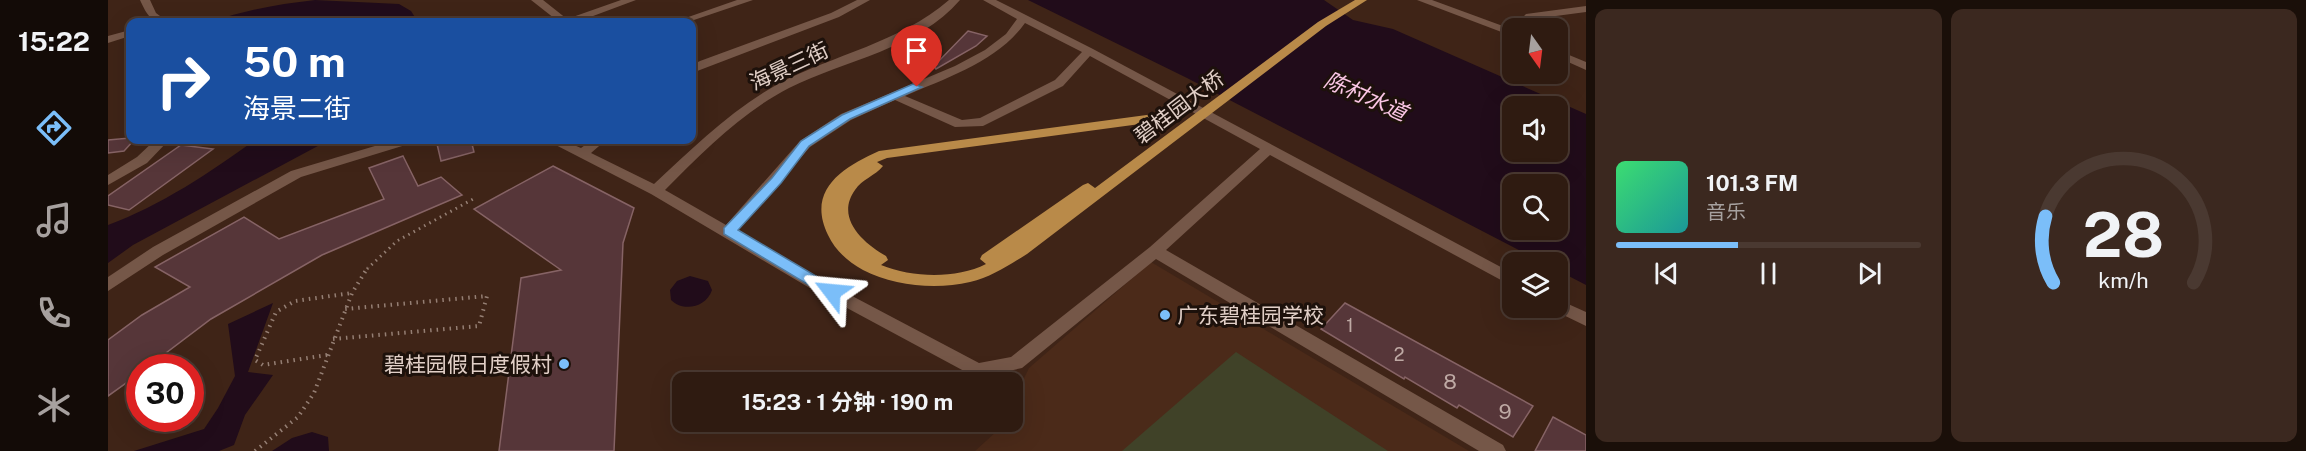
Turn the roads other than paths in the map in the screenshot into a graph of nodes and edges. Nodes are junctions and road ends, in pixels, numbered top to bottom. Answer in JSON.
{"nodes":[{"id":1,"x":146,"y":0,"type":"edge"},
{"id":2,"x":536,"y":0,"type":"edge"},
{"id":3,"x":631,"y":0,"type":"edge"},
{"id":4,"x":748,"y":0,"type":"edge"},
{"id":5,"x":865,"y":0,"type":"edge"},
{"id":6,"x":954,"y":0,"type":"edge"},
{"id":7,"x":988,"y":0,"type":"edge"},
{"id":8,"x":1352,"y":0,"type":"edge"},
{"id":9,"x":1362,"y":0,"type":"edge"},
{"id":10,"x":1422,"y":0,"type":"edge"},
{"id":11,"x":1586,"y":9,"type":"edge"},
{"id":12,"x":1024,"y":17,"type":"junction"},
{"id":13,"x":157,"y":18,"type":"edge"},
{"id":14,"x":561,"y":18,"type":"edge"},
{"id":15,"x":579,"y":18,"type":"edge"},
{"id":16,"x":692,"y":18,"type":"edge"},
{"id":17,"x":1528,"y":18,"type":"edge"},
{"id":18,"x":1502,"y":27,"type":"edge"},
{"id":19,"x":126,"y":34,"type":"edge"},
{"id":20,"x":108,"y":40,"type":"edge"},
{"id":21,"x":1089,"y":51,"type":"junction"},
{"id":22,"x":1568,"y":58,"type":"edge"},
{"id":23,"x":1586,"y":66,"type":"edge"},
{"id":24,"x":696,"y":68,"type":"edge"},
{"id":25,"x":896,"y":96,"type":"junction"},
{"id":26,"x":1195,"y":109,"type":"junction"},
{"id":27,"x":158,"y":144,"type":"edge"},
{"id":28,"x":394,"y":144,"type":"edge"},
{"id":29,"x":562,"y":144,"type":"edge"},
{"id":30,"x":595,"y":144,"type":"edge"},
{"id":31,"x":1269,"y":148,"type":"junction"},
{"id":32,"x":583,"y":153,"type":"junction"},
{"id":33,"x":108,"y":181,"type":"edge"},
{"id":34,"x":656,"y":191,"type":"junction"},
{"id":35,"x":729,"y":231,"type":"junction"},
{"id":36,"x":1018,"y":246,"type":"junction"},
{"id":37,"x":1155,"y":251,"type":"junction"},
{"id":38,"x":1502,"y":275,"type":"edge"},
{"id":39,"x":108,"y":285,"type":"edge"},
{"id":40,"x":1568,"y":311,"type":"edge"},
{"id":41,"x":1586,"y":320,"type":"edge"},
{"id":42,"x":1496,"y":451,"type":"edge"}],
"edges":[{"from":1,"to":13,"type":"street"},
{"from":2,"to":14,"type":"street"},
{"from":3,"to":15,"type":"street"},
{"from":4,"to":16,"type":"street"},
{"from":5,"to":24,"type":"street"},
{"from":6,"to":34,"type":"street","name":"海景三街"},
{"from":7,"to":12,"type":"street"},
{"from":8,"to":36,"type":"main road","name":"碧桂园大桥"},
{"from":9,"to":36,"type":"main road","name":"碧桂园大桥"},
{"from":10,"to":18,"type":"street"},
{"from":11,"to":17,"type":"street"},
{"from":12,"to":21,"type":"street"},
{"from":12,"to":25,"type":"street"},
{"from":19,"to":20,"type":"street"},
{"from":21,"to":25,"type":"street"},
{"from":21,"to":26,"type":"street"},
{"from":22,"to":23,"type":"street"},
{"from":25,"to":35,"type":"street"},
{"from":26,"to":31,"type":"street"},
{"from":26,"to":36,"type":"main road"},
{"from":27,"to":33,"type":"street"},
{"from":28,"to":39,"type":"street"},
{"from":29,"to":32,"type":"street"},
{"from":30,"to":32,"type":"street"},
{"from":31,"to":37,"type":"street"},
{"from":31,"to":38,"type":"street"},
{"from":32,"to":34,"type":"street"},
{"from":34,"to":35,"type":"street"},
{"from":35,"to":37,"type":"street"},
{"from":37,"to":42,"type":"street"},
{"from":40,"to":41,"type":"street"}]}
